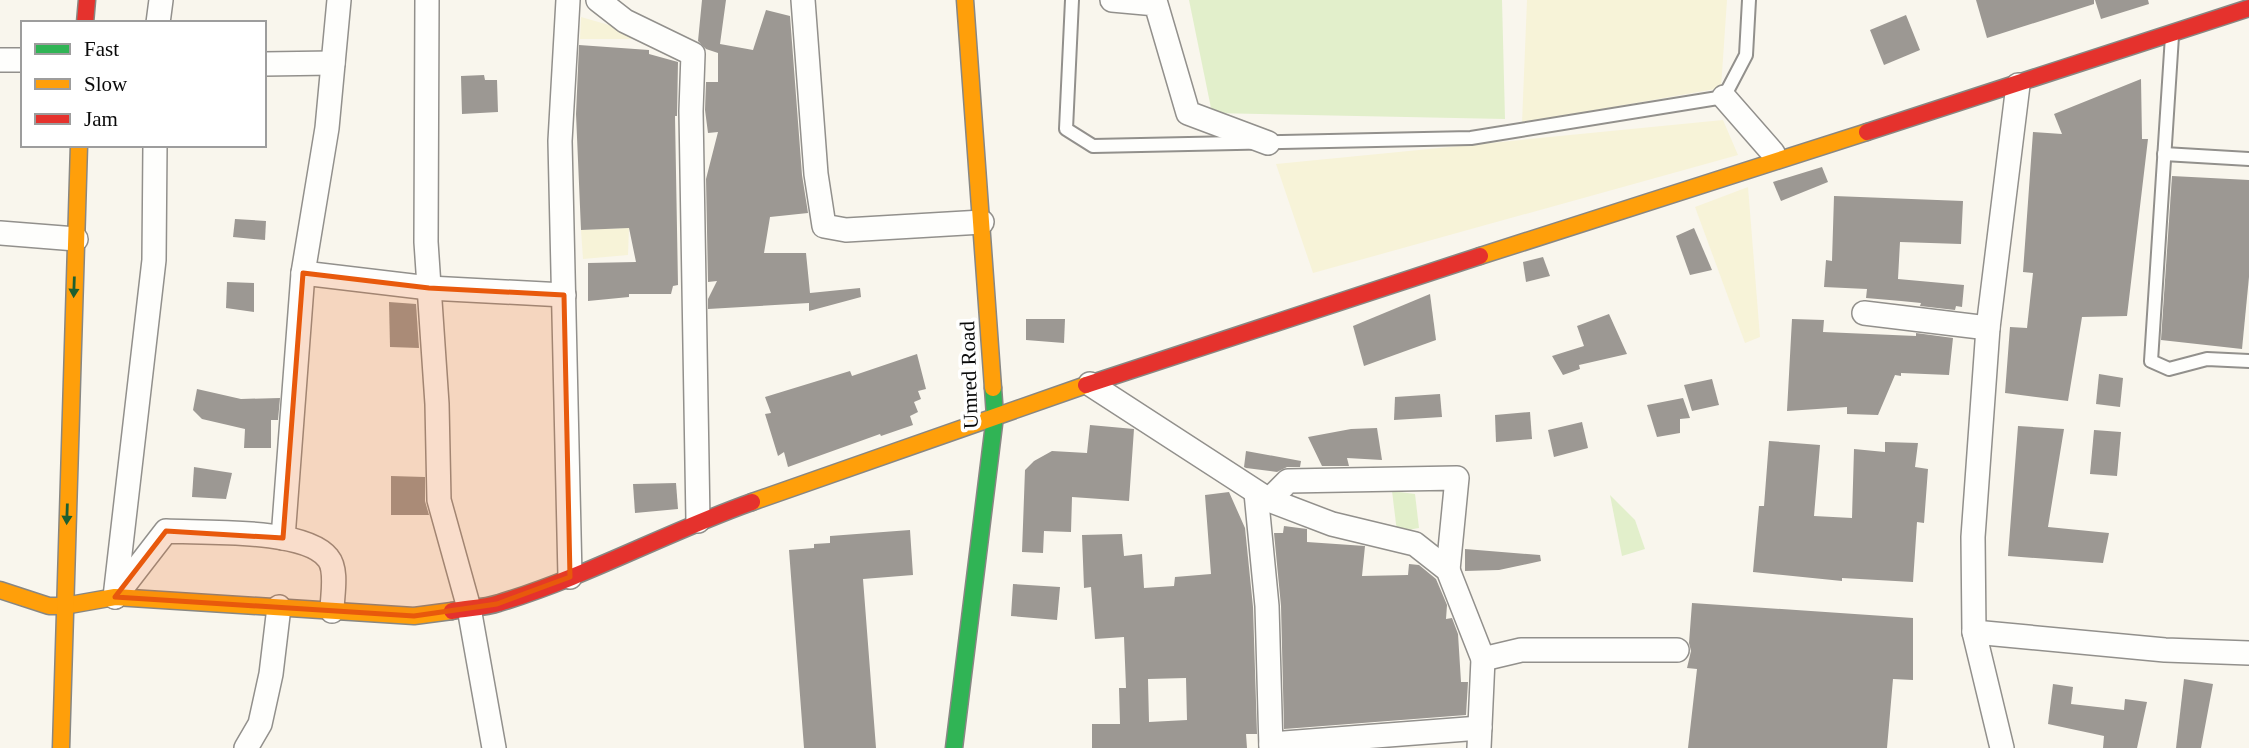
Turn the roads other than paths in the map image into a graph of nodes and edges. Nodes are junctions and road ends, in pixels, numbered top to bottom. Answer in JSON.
{"nodes":[{"id":1,"x":88,"y":0,"type":"edge"},
{"id":2,"x":162,"y":0,"type":"edge"},
{"id":3,"x":339,"y":0,"type":"edge"},
{"id":4,"x":427,"y":0,"type":"edge"},
{"id":5,"x":568,"y":0,"type":"edge"},
{"id":6,"x":598,"y":0,"type":"edge"},
{"id":7,"x":803,"y":0,"type":"edge"},
{"id":8,"x":965,"y":0,"type":"edge"},
{"id":9,"x":1072,"y":0,"type":"edge"},
{"id":10,"x":1112,"y":0,"type":"edge"},
{"id":11,"x":1748,"y":0,"type":"edge"},
{"id":12,"x":2249,"y":8,"type":"edge"},
{"id":13,"x":85,"y":21,"type":"edge"},
{"id":14,"x":158,"y":21,"type":"edge"},
{"id":15,"x":2172,"y":35,"type":"junction"},
{"id":16,"x":0,"y":60,"type":"edge"},
{"id":17,"x":21,"y":60,"type":"edge"},
{"id":18,"x":333,"y":63,"type":"junction"},
{"id":19,"x":266,"y":64,"type":"edge"},
{"id":20,"x":2018,"y":85,"type":"junction"},
{"id":21,"x":1724,"y":97,"type":"junction"},
{"id":22,"x":1268,"y":143,"type":"junction"},
{"id":23,"x":79,"y":147,"type":"edge"},
{"id":24,"x":155,"y":147,"type":"edge"},
{"id":25,"x":1773,"y":153,"type":"dead end"},
{"id":26,"x":2164,"y":154,"type":"junction"},
{"id":27,"x":2249,"y":159,"type":"edge"},
{"id":28,"x":982,"y":222,"type":"junction"},
{"id":29,"x":0,"y":233,"type":"edge"},
{"id":30,"x":61,"y":239,"type":"junction"},
{"id":31,"x":303,"y":274,"type":"junction"},
{"id":32,"x":429,"y":288,"type":"junction"},
{"id":33,"x":564,"y":295,"type":"junction"},
{"id":34,"x":1864,"y":313,"type":"dead end"},
{"id":35,"x":1988,"y":327,"type":"junction"},
{"id":36,"x":2249,"y":360,"type":"edge"},
{"id":37,"x":1090,"y":384,"type":"junction"},
{"id":38,"x":995,"y":416,"type":"junction"},
{"id":39,"x":1263,"y":497,"type":"junction"},
{"id":40,"x":698,"y":521,"type":"junction"},
{"id":41,"x":283,"y":538,"type":"junction"},
{"id":42,"x":1448,"y":570,"type":"junction"},
{"id":43,"x":569,"y":577,"type":"junction"},
{"id":44,"x":0,"y":590,"type":"edge"},
{"id":45,"x":115,"y":597,"type":"junction"},
{"id":46,"x":54,"y":601,"type":"junction"},
{"id":47,"x":279,"y":607,"type":"junction"},
{"id":48,"x":469,"y":608,"type":"junction"},
{"id":49,"x":332,"y":611,"type":"junction"},
{"id":50,"x":1974,"y":632,"type":"junction"},
{"id":51,"x":1677,"y":650,"type":"dead end"},
{"id":52,"x":2249,"y":653,"type":"edge"},
{"id":53,"x":1483,"y":659,"type":"junction"},
{"id":54,"x":45,"y":736,"type":"dead end"},
{"id":55,"x":1479,"y":738,"type":"edge"},
{"id":56,"x":1342,"y":744,"type":"edge"},
{"id":57,"x":1271,"y":746,"type":"edge"},
{"id":58,"x":61,"y":748,"type":"edge"},
{"id":59,"x":246,"y":748,"type":"edge"},
{"id":60,"x":494,"y":748,"type":"edge"},
{"id":61,"x":954,"y":748,"type":"edge"},
{"id":62,"x":2002,"y":748,"type":"edge"}],
"edges":[{"from":1,"to":13,"type":"street"},
{"from":2,"to":14,"type":"street"},
{"from":3,"to":18,"type":"street"},
{"from":4,"to":32,"type":"street"},
{"from":5,"to":33,"type":"street"},
{"from":6,"to":40,"type":"street"},
{"from":7,"to":28,"type":"street"},
{"from":8,"to":28,"type":"street","name":"Umred Road"},
{"from":9,"to":22,"type":"lane"},
{"from":10,"to":22,"type":"street"},
{"from":11,"to":21,"type":"lane"},
{"from":12,"to":15,"type":"street"},
{"from":15,"to":20,"type":"street"},
{"from":15,"to":26,"type":"lane"},
{"from":16,"to":17,"type":"street"},
{"from":18,"to":19,"type":"street"},
{"from":18,"to":31,"type":"street"},
{"from":20,"to":35,"type":"street"},
{"from":20,"to":37,"type":"street"},
{"from":21,"to":22,"type":"lane"},
{"from":21,"to":25,"type":"street"},
{"from":23,"to":30,"type":"street"},
{"from":24,"to":45,"type":"street"},
{"from":26,"to":27,"type":"lane"},
{"from":26,"to":36,"type":"lane"},
{"from":28,"to":38,"type":"street","name":"Umred Road"},
{"from":29,"to":30,"type":"street"},
{"from":30,"to":46,"type":"street","one_way":true},
{"from":31,"to":32,"type":"street"},
{"from":31,"to":41,"type":"street"},
{"from":32,"to":33,"type":"street"},
{"from":32,"to":48,"type":"street"},
{"from":33,"to":43,"type":"street"},
{"from":34,"to":35,"type":"street"},
{"from":35,"to":50,"type":"street"},
{"from":37,"to":38,"type":"street"},
{"from":37,"to":39,"type":"street"},
{"from":38,"to":40,"type":"street"},
{"from":38,"to":61,"type":"street","name":"Umred Road"},
{"from":39,"to":42,"type":"street"},
{"from":39,"to":42,"type":"street"},
{"from":39,"to":57,"type":"street"},
{"from":40,"to":43,"type":"street"},
{"from":41,"to":45,"type":"street"},
{"from":41,"to":49,"type":"street"},
{"from":42,"to":53,"type":"street"},
{"from":43,"to":48,"type":"street"},
{"from":44,"to":46,"type":"street"},
{"from":45,"to":46,"type":"street"},
{"from":45,"to":47,"type":"street"},
{"from":46,"to":54,"type":"street"},
{"from":46,"to":58,"type":"street"},
{"from":47,"to":49,"type":"street"},
{"from":47,"to":59,"type":"street"},
{"from":48,"to":49,"type":"street"},
{"from":48,"to":60,"type":"street"},
{"from":50,"to":52,"type":"street"},
{"from":50,"to":62,"type":"street"},
{"from":51,"to":53,"type":"street"},
{"from":53,"to":55,"type":"street"},
{"from":55,"to":56,"type":"street"},
{"from":56,"to":57,"type":"street"}]}
